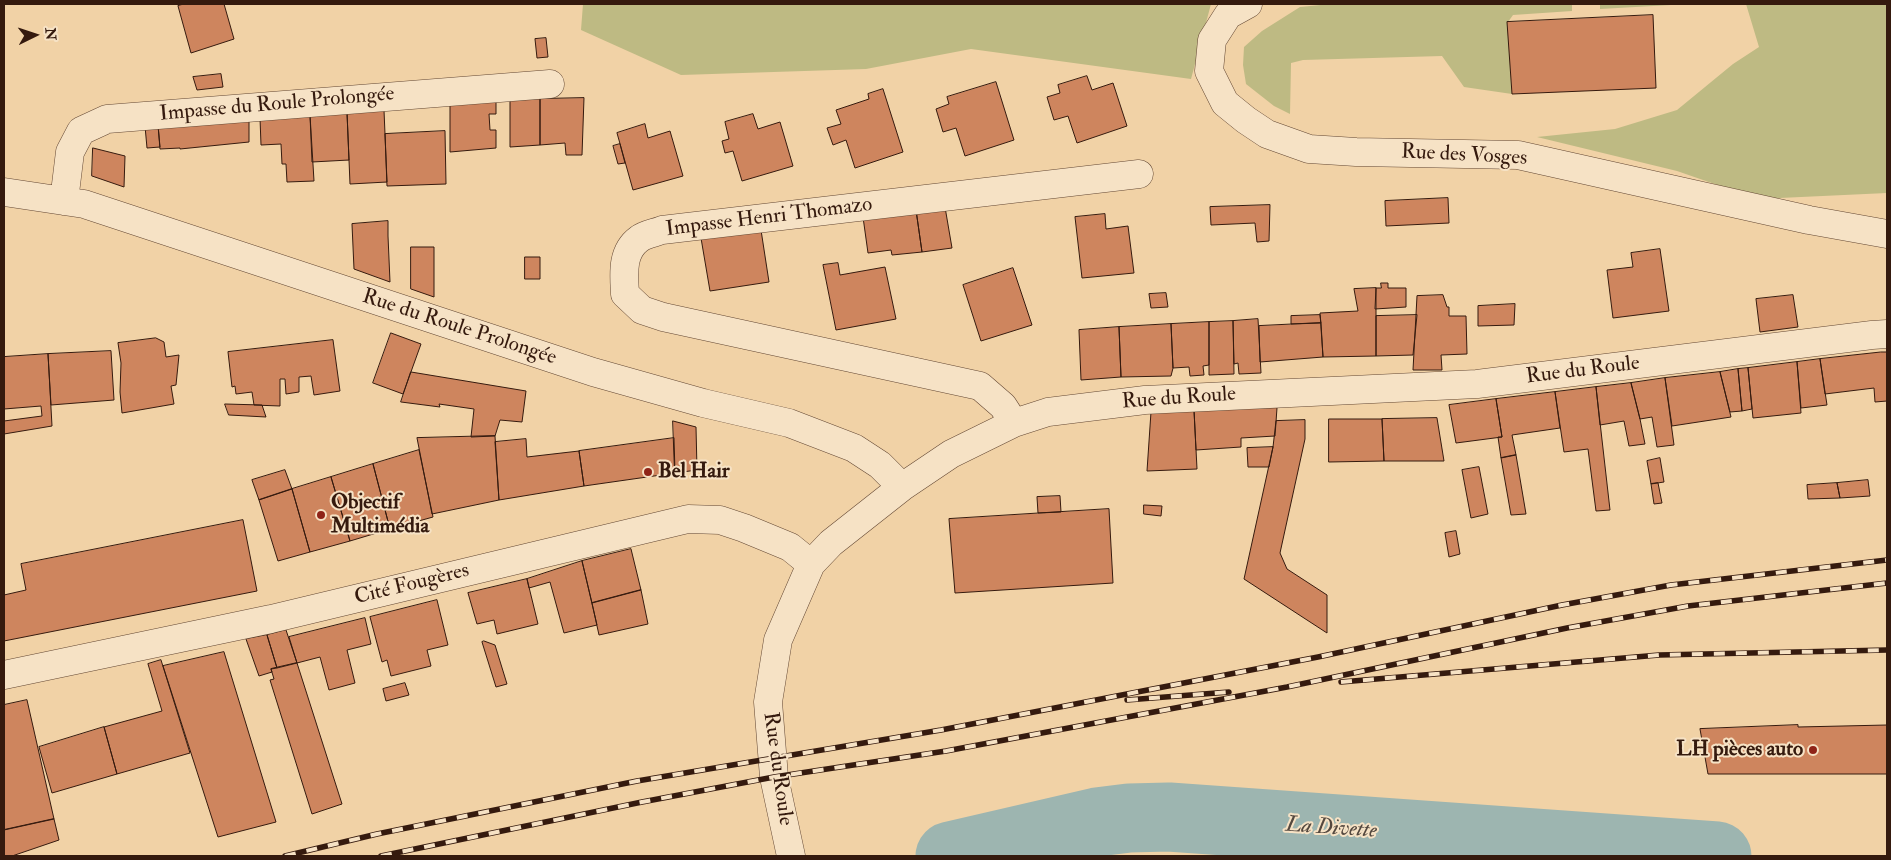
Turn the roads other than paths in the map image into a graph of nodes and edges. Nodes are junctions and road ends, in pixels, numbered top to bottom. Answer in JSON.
{"nodes":[{"id":1,"x":1248,"y":4,"type":"edge"},
{"id":2,"x":550,"y":84,"type":"dead end"},
{"id":3,"x":1139,"y":174,"type":"dead end"},
{"id":4,"x":4,"y":192,"type":"edge"},
{"id":5,"x":64,"y":201,"type":"junction"},
{"id":6,"x":1887,"y":234,"type":"edge"},
{"id":7,"x":1887,"y":334,"type":"edge"},
{"id":8,"x":1014,"y":423,"type":"junction"},
{"id":9,"x":902,"y":487,"type":"junction"},
{"id":10,"x":811,"y":564,"type":"junction"},
{"id":11,"x":4,"y":675,"type":"edge"},
{"id":12,"x":790,"y":853,"type":"edge"}],
"edges":[{"from":1,"to":6,"type":"street","name":"Rue des Vosges"},
{"from":2,"to":5,"type":"street","name":"Impasse du Roule Prolongée"},
{"from":3,"to":8,"type":"street","name":"Impasse Henri Thomazo"},
{"from":4,"to":5,"type":"street","name":"Rue du Roule Prolongée"},
{"from":5,"to":9,"type":"street","name":"Rue du Roule Prolongée"},
{"from":7,"to":8,"type":"street","name":"Rue du Roule"},
{"from":8,"to":9,"type":"street","name":"Rue du Roule"},
{"from":9,"to":10,"type":"street","name":"Rue du Roule"},
{"from":10,"to":11,"type":"street","name":"Cité Fougères"},
{"from":10,"to":12,"type":"street","name":"Rue du Roule"}]}
